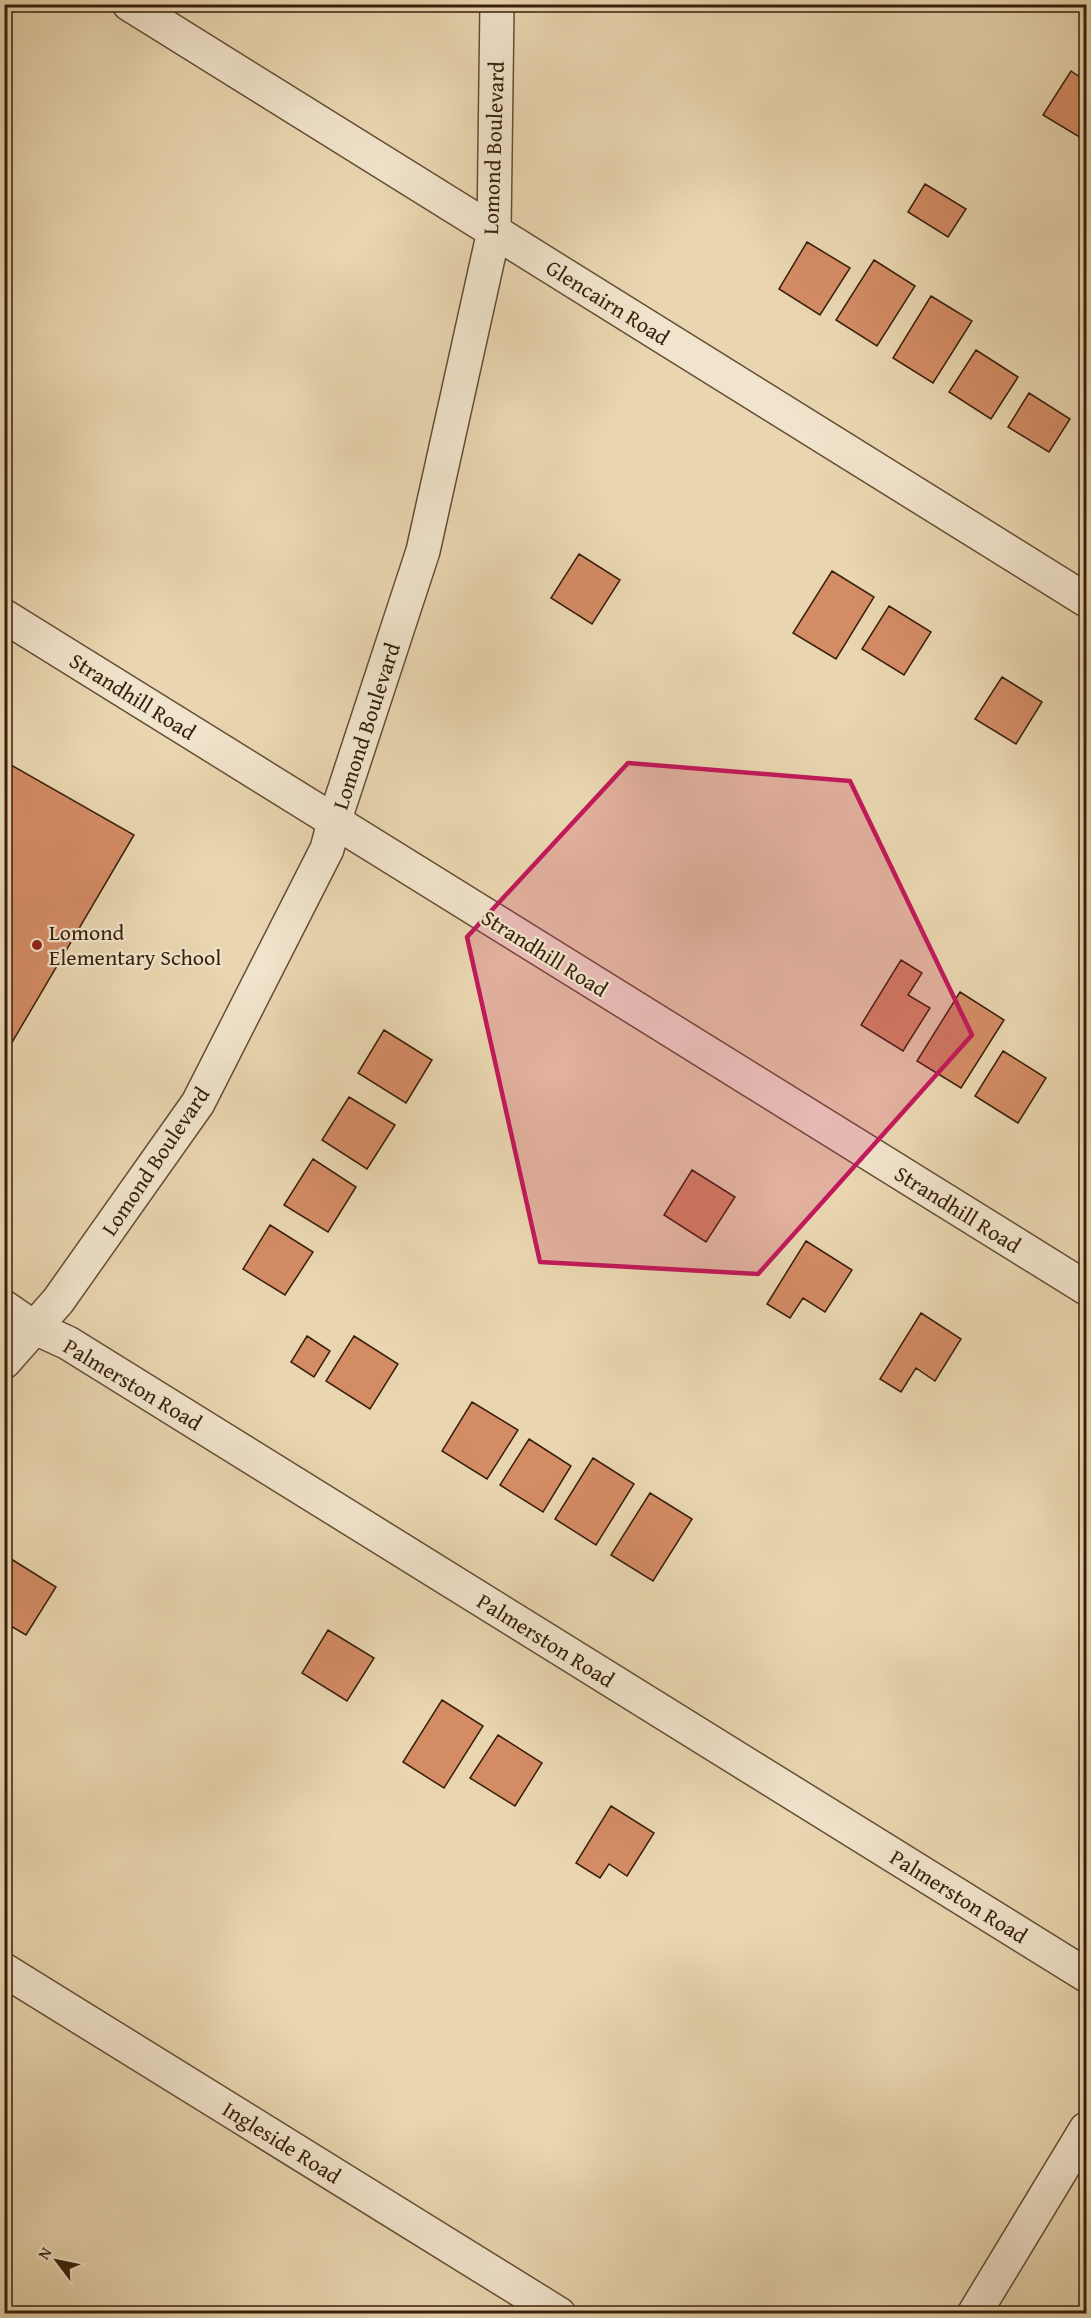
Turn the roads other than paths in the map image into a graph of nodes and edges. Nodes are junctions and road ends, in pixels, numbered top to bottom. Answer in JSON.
{"nodes":[{"id":1,"x":129,"y":4,"type":"edge"},
{"id":2,"x":497,"y":4,"type":"edge"},
{"id":3,"x":494,"y":231,"type":"junction"},
{"id":4,"x":1086,"y":600,"type":"edge"},
{"id":5,"x":4,"y":616,"type":"edge"},
{"id":6,"x":334,"y":822,"type":"junction"},
{"id":7,"x":1086,"y":1288,"type":"edge"},
{"id":8,"x":4,"y":1307,"type":"edge"},
{"id":9,"x":33,"y":1328,"type":"junction"},
{"id":10,"x":4,"y":1362,"type":"edge"},
{"id":11,"x":4,"y":1970,"type":"edge"},
{"id":12,"x":1086,"y":1975,"type":"edge"},
{"id":13,"x":1086,"y":2129,"type":"edge"},
{"id":14,"x":559,"y":2313,"type":"edge"},
{"id":15,"x":974,"y":2313,"type":"edge"}],
"edges":[{"from":1,"to":3,"type":"street","name":"Glencairn Road"},
{"from":2,"to":3,"type":"street","name":"Lomond Boulevard"},
{"from":3,"to":4,"type":"street","name":"Glencairn Road"},
{"from":3,"to":6,"type":"street","name":"Lomond Boulevard"},
{"from":5,"to":6,"type":"street","name":"Strandhill Road"},
{"from":6,"to":7,"type":"street","name":"Strandhill Road"},
{"from":6,"to":9,"type":"street","name":"Lomond Boulevard"},
{"from":8,"to":9,"type":"street","name":"Palmerston Road"},
{"from":9,"to":10,"type":"street","name":"Lomond Boulevard"},
{"from":9,"to":12,"type":"street","name":"Palmerston Road"},
{"from":11,"to":14,"type":"street","name":"Ingleside Road"},
{"from":13,"to":15,"type":"street"}]}
